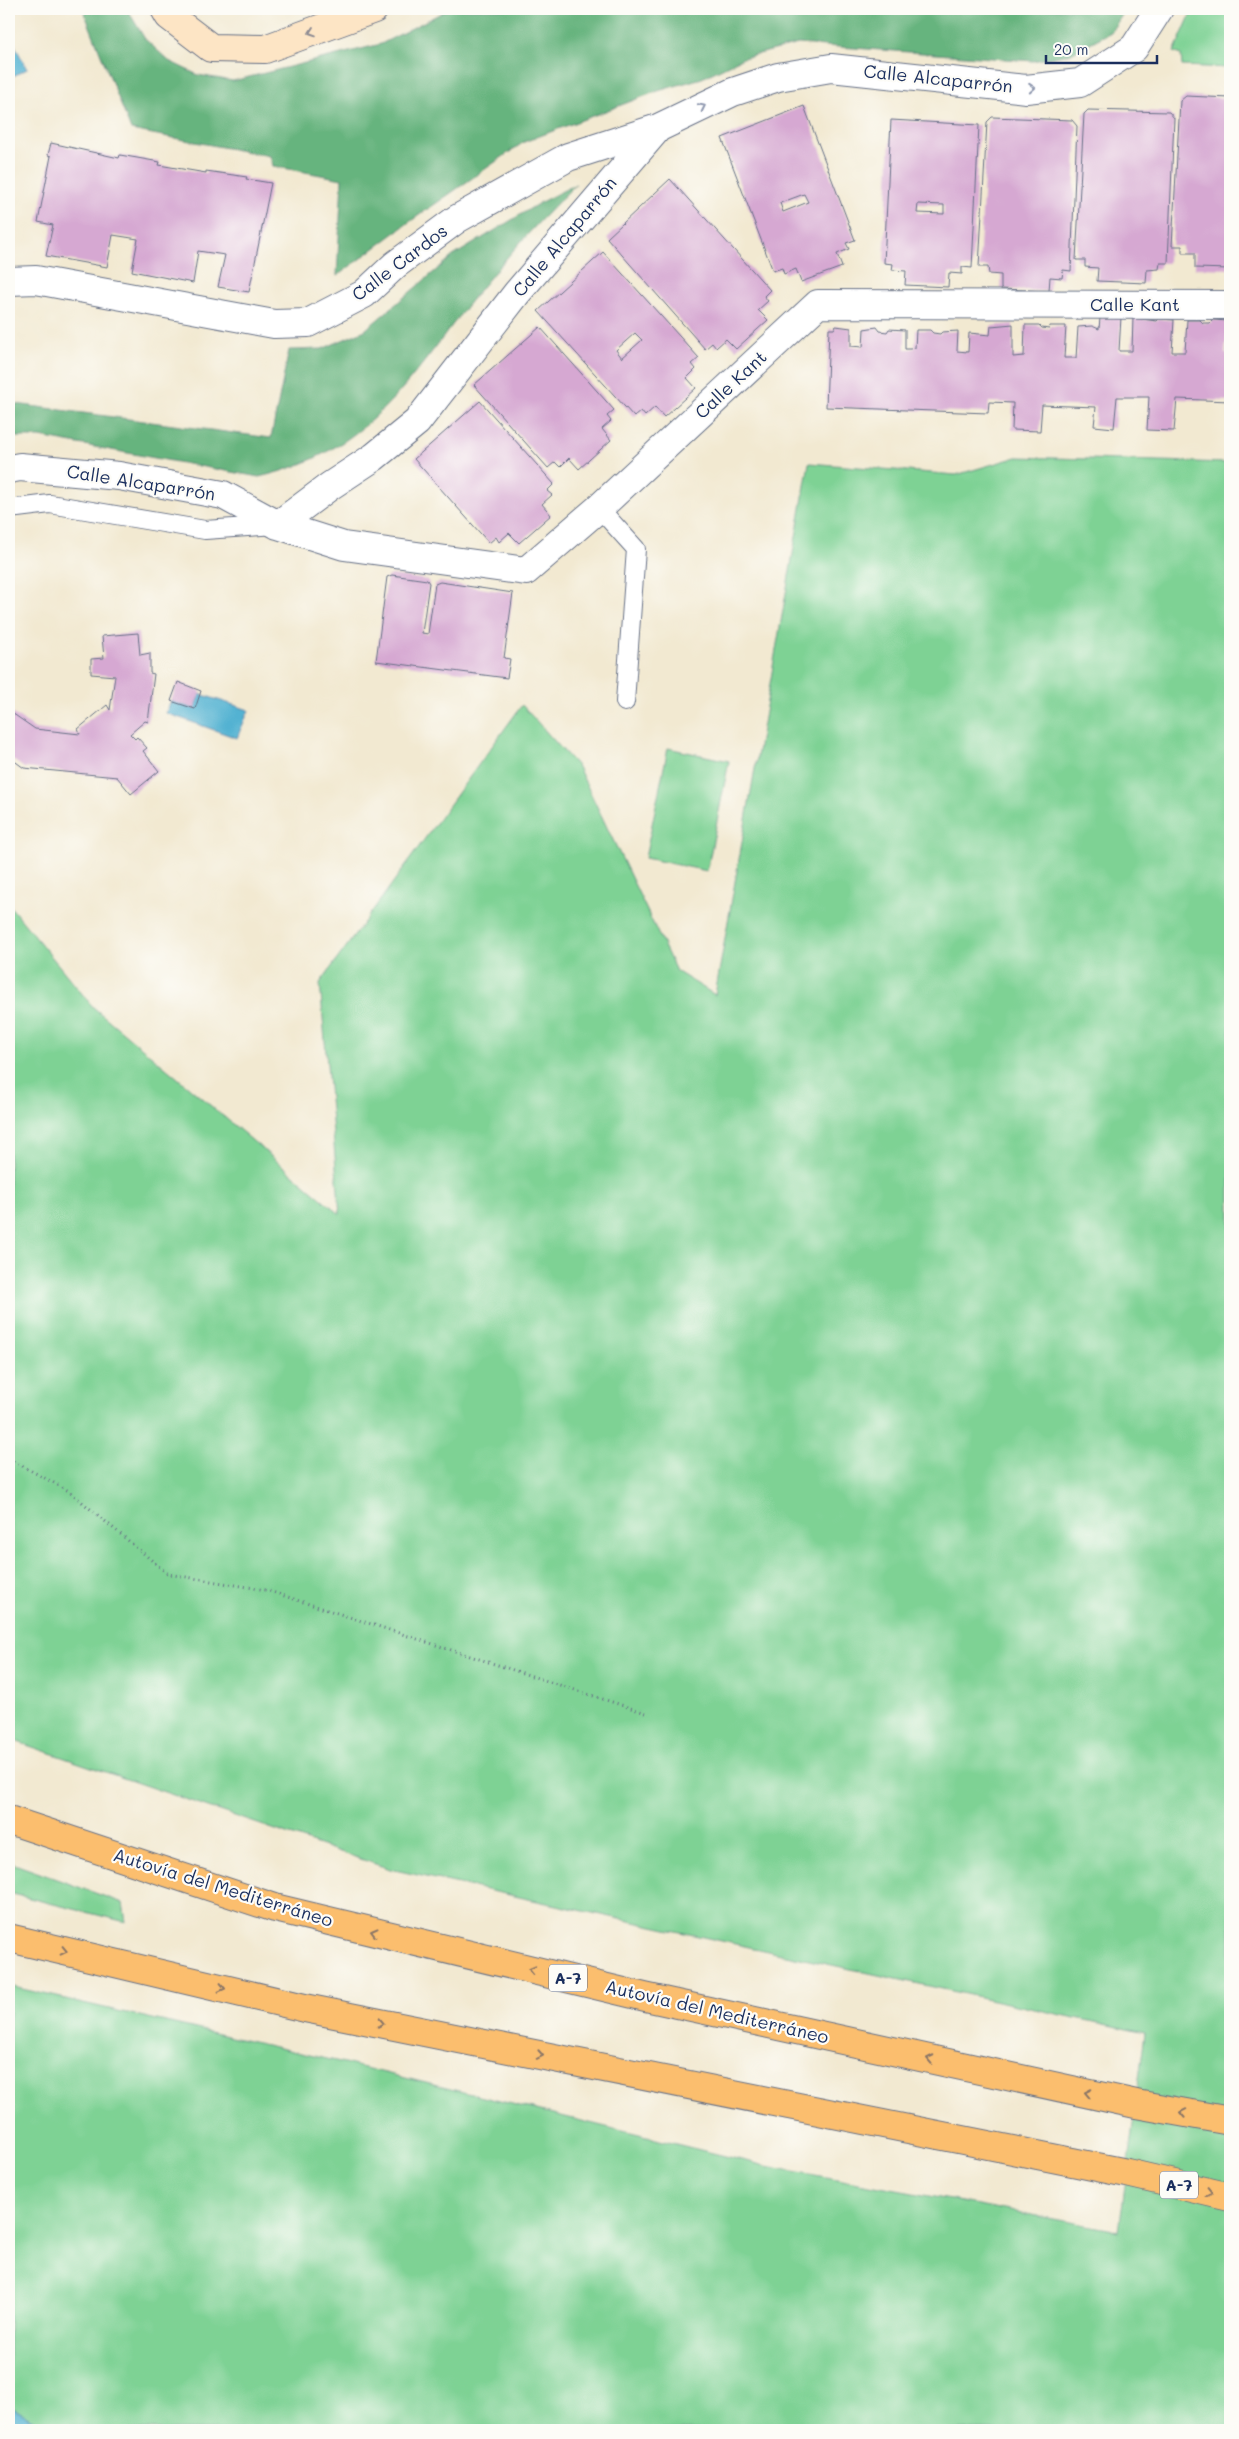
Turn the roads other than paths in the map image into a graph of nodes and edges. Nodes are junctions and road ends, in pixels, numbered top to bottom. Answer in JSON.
{"nodes":[{"id":1,"x":165,"y":9,"type":"edge"},
{"id":2,"x":374,"y":9,"type":"edge"},
{"id":3,"x":1159,"y":9,"type":"edge"},
{"id":4,"x":658,"y":128,"type":"junction"},
{"id":5,"x":9,"y":281,"type":"edge"},
{"id":6,"x":1230,"y":305,"type":"edge"},
{"id":7,"x":9,"y":469,"type":"edge"},
{"id":8,"x":599,"y":508,"type":"junction"},
{"id":9,"x":9,"y":509,"type":"edge"},
{"id":10,"x":278,"y":525,"type":"junction"},
{"id":11,"x":625,"y":702,"type":"dead end"},
{"id":12,"x":9,"y":1820,"type":"edge"},
{"id":13,"x":9,"y":1938,"type":"edge"},
{"id":14,"x":1230,"y":2121,"type":"edge"},
{"id":15,"x":1230,"y":2197,"type":"edge"}],
"edges":[{"from":2,"to":1,"type":"street","one_way":true},
{"from":4,"to":3,"type":"street","name":"Calle Alcaparrón","one_way":true},
{"from":4,"to":5,"type":"street","name":"Calle Cardos"},
{"from":4,"to":10,"type":"street","name":"Calle Alcaparrón"},
{"from":6,"to":8,"type":"street","name":"Calle Kant"},
{"from":7,"to":10,"type":"street","name":"Calle Alcaparrón"},
{"from":8,"to":10,"type":"street","name":"Calle Kant"},
{"from":8,"to":11,"type":"lane"},
{"from":9,"to":10,"type":"lane"},
{"from":14,"to":12,"type":"highway","name":"Autovía del Mediterráneo","number":"A-7","one_way":true},
{"from":13,"to":15,"type":"highway","number":"A-7","one_way":true}]}
